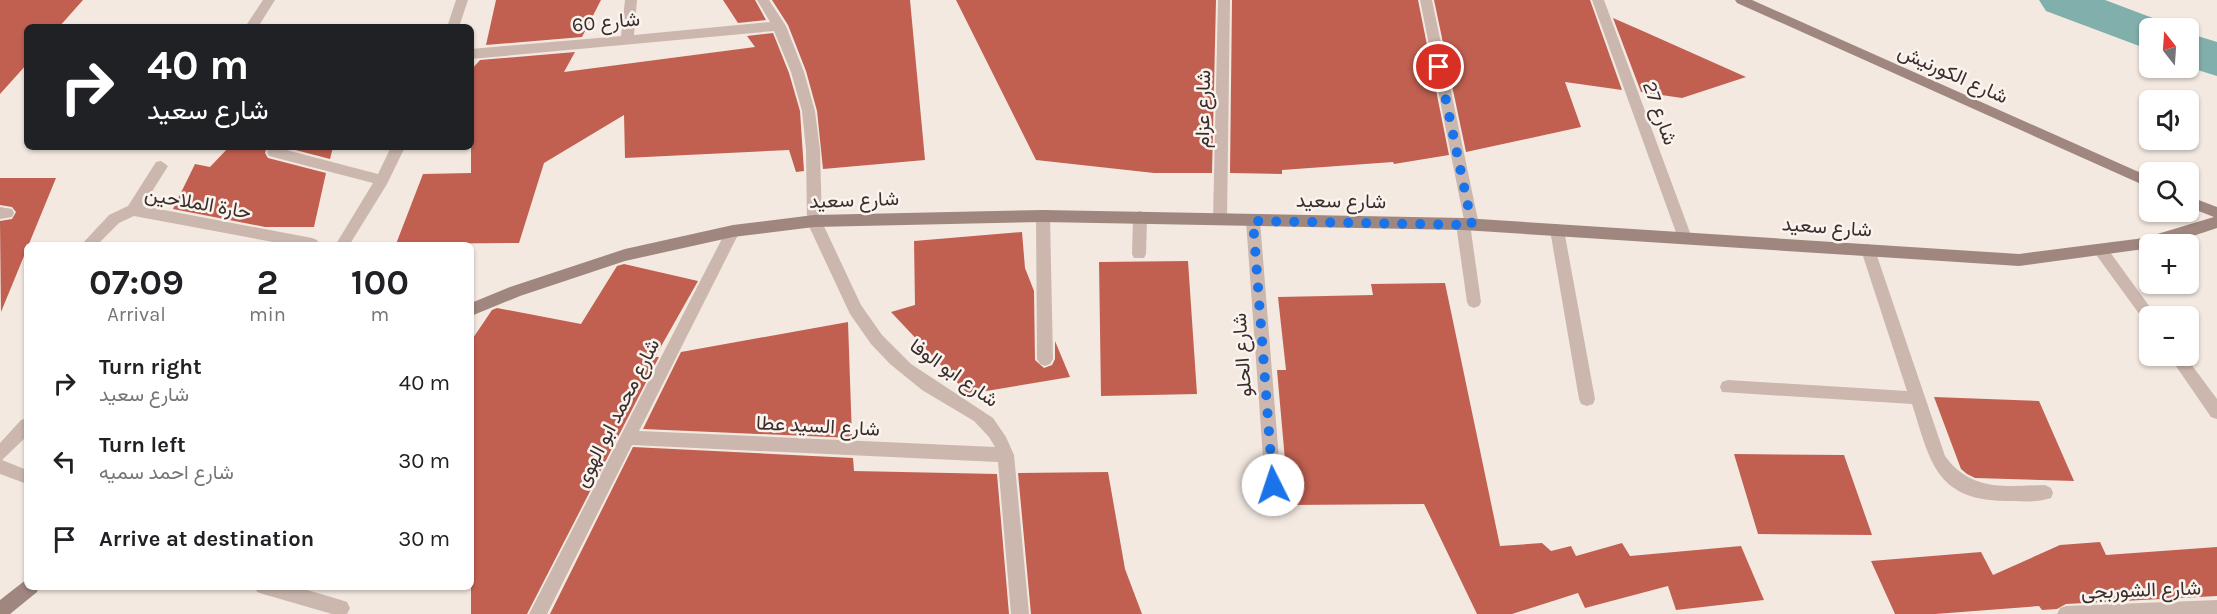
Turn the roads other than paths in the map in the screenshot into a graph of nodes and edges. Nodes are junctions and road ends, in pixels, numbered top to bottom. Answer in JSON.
{"nodes":[{"id":1,"x":269,"y":0,"type":"edge"},
{"id":2,"x":462,"y":0,"type":"edge"},
{"id":3,"x":631,"y":0,"type":"edge"},
{"id":4,"x":764,"y":0,"type":"edge"},
{"id":5,"x":1224,"y":0,"type":"edge"},
{"id":6,"x":1425,"y":0,"type":"edge"},
{"id":7,"x":1598,"y":0,"type":"edge"},
{"id":8,"x":1741,"y":0,"type":"edge"},
{"id":9,"x":253,"y":24,"type":"edge"},
{"id":10,"x":454,"y":24,"type":"edge"},
{"id":11,"x":780,"y":26,"type":"junction"},
{"id":12,"x":627,"y":40,"type":"junction"},
{"id":13,"x":474,"y":54,"type":"edge"},
{"id":14,"x":397,"y":150,"type":"edge"},
{"id":15,"x":274,"y":152,"type":"dead end"},
{"id":16,"x":161,"y":166,"type":"dead end"},
{"id":17,"x":2139,"y":178,"type":"edge"},
{"id":18,"x":382,"y":180,"type":"junction"},
{"id":19,"x":2199,"y":206,"type":"edge"},
{"id":20,"x":133,"y":210,"type":"junction"},
{"id":21,"x":2217,"y":213,"type":"edge"},
{"id":22,"x":1043,"y":216,"type":"junction"},
{"id":23,"x":1140,"y":217,"type":"junction"},
{"id":24,"x":1220,"y":219,"type":"junction"},
{"id":25,"x":814,"y":221,"type":"junction"},
{"id":26,"x":1253,"y":221,"type":"junction"},
{"id":27,"x":2217,"y":222,"type":"edge"},
{"id":28,"x":1467,"y":224,"type":"junction"},
{"id":29,"x":1557,"y":230,"type":"junction"},
{"id":30,"x":733,"y":231,"type":"junction"},
{"id":31,"x":1685,"y":238,"type":"junction"},
{"id":32,"x":91,"y":242,"type":"edge"},
{"id":33,"x":301,"y":242,"type":"edge"},
{"id":34,"x":344,"y":242,"type":"edge"},
{"id":35,"x":1868,"y":250,"type":"junction"},
{"id":36,"x":2102,"y":252,"type":"junction"},
{"id":37,"x":1139,"y":254,"type":"dead end"},
{"id":38,"x":1474,"y":302,"type":"dead end"},
{"id":39,"x":2141,"y":306,"type":"edge"},
{"id":40,"x":474,"y":309,"type":"edge"},
{"id":41,"x":1045,"y":359,"type":"dead end"},
{"id":42,"x":2184,"y":366,"type":"edge"},
{"id":43,"x":1728,"y":387,"type":"dead end"},
{"id":44,"x":1918,"y":398,"type":"junction"},
{"id":45,"x":1587,"y":399,"type":"dead end"},
{"id":46,"x":2217,"y":412,"type":"edge"},
{"id":47,"x":24,"y":428,"type":"edge"},
{"id":48,"x":627,"y":438,"type":"junction"},
{"id":49,"x":0,"y":454,"type":"edge"},
{"id":50,"x":1006,"y":455,"type":"junction"},
{"id":51,"x":0,"y":467,"type":"edge"},
{"id":52,"x":24,"y":476,"type":"edge"},
{"id":53,"x":1273,"y":485,"type":"dead end"},
{"id":54,"x":2045,"y":494,"type":"dead end"},
{"id":55,"x":26,"y":590,"type":"edge"},
{"id":56,"x":276,"y":590,"type":"edge"},
{"id":57,"x":341,"y":608,"type":"dead end"},
{"id":58,"x":2217,"y":608,"type":"edge"},
{"id":59,"x":0,"y":611,"type":"edge"},
{"id":60,"x":538,"y":614,"type":"edge"},
{"id":61,"x":1020,"y":614,"type":"edge"},
{"id":62,"x":2066,"y":614,"type":"edge"}],
"edges":[{"from":1,"to":9,"type":"street"},
{"from":2,"to":10,"type":"street"},
{"from":3,"to":12,"type":"street"},
{"from":4,"to":11,"type":"street"},
{"from":5,"to":24,"type":"street","name":"شارع عزام"},
{"from":6,"to":28,"type":"street"},
{"from":7,"to":31,"type":"street","name":"شارع 27"},
{"from":8,"to":17,"type":"street","name":"شارع الكورنيش"},
{"from":11,"to":12,"type":"street","name":"شارع 60"},
{"from":11,"to":25,"type":"street"},
{"from":12,"to":13,"type":"street","name":"شارع 60"},
{"from":14,"to":18,"type":"street"},
{"from":15,"to":18,"type":"street"},
{"from":16,"to":20,"type":"street"},
{"from":18,"to":34,"type":"street"},
{"from":19,"to":21,"type":"street"},
{"from":20,"to":32,"type":"street","name":"حارة الملاحين"},
{"from":20,"to":33,"type":"street","name":"حارة الملاحين"},
{"from":22,"to":23,"type":"street","name":"شارع سعيد"},
{"from":22,"to":25,"type":"street","name":"شارع سعيد"},
{"from":22,"to":41,"type":"street"},
{"from":23,"to":24,"type":"street","name":"شارع سعيد"},
{"from":23,"to":37,"type":"street"},
{"from":24,"to":26,"type":"street","name":"شارع سعيد"},
{"from":25,"to":30,"type":"street","name":"شارع سعيد"},
{"from":25,"to":50,"type":"street","name":"شارع ابو الوفا"},
{"from":26,"to":28,"type":"street","name":"شارع سعيد"},
{"from":26,"to":53,"type":"street","name":"شارع الحلو"},
{"from":27,"to":36,"type":"street","name":"شارع سعيد"},
{"from":28,"to":29,"type":"street","name":"شارع سعيد"},
{"from":28,"to":38,"type":"street"},
{"from":29,"to":31,"type":"street","name":"شارع سعيد"},
{"from":29,"to":45,"type":"street"},
{"from":30,"to":40,"type":"street","name":"شارع سعيد"},
{"from":30,"to":48,"type":"street","name":"شارع محمد ابو الهوى"},
{"from":31,"to":35,"type":"street","name":"شارع سعيد"},
{"from":35,"to":36,"type":"street","name":"شارع سعيد"},
{"from":35,"to":44,"type":"street"},
{"from":36,"to":39,"type":"street"},
{"from":42,"to":46,"type":"street"},
{"from":43,"to":44,"type":"street"},
{"from":44,"to":54,"type":"street"},
{"from":47,"to":49,"type":"street"},
{"from":48,"to":50,"type":"street","name":"شارع السيد عطا"},
{"from":48,"to":60,"type":"street","name":"شارع محمد ابو الهوى"},
{"from":50,"to":61,"type":"street","name":"شارع ابو الوفا"},
{"from":51,"to":52,"type":"street"},
{"from":55,"to":59,"type":"street"},
{"from":56,"to":57,"type":"street"},
{"from":58,"to":62,"type":"street","name":"شارع الشوربجى"}]}
